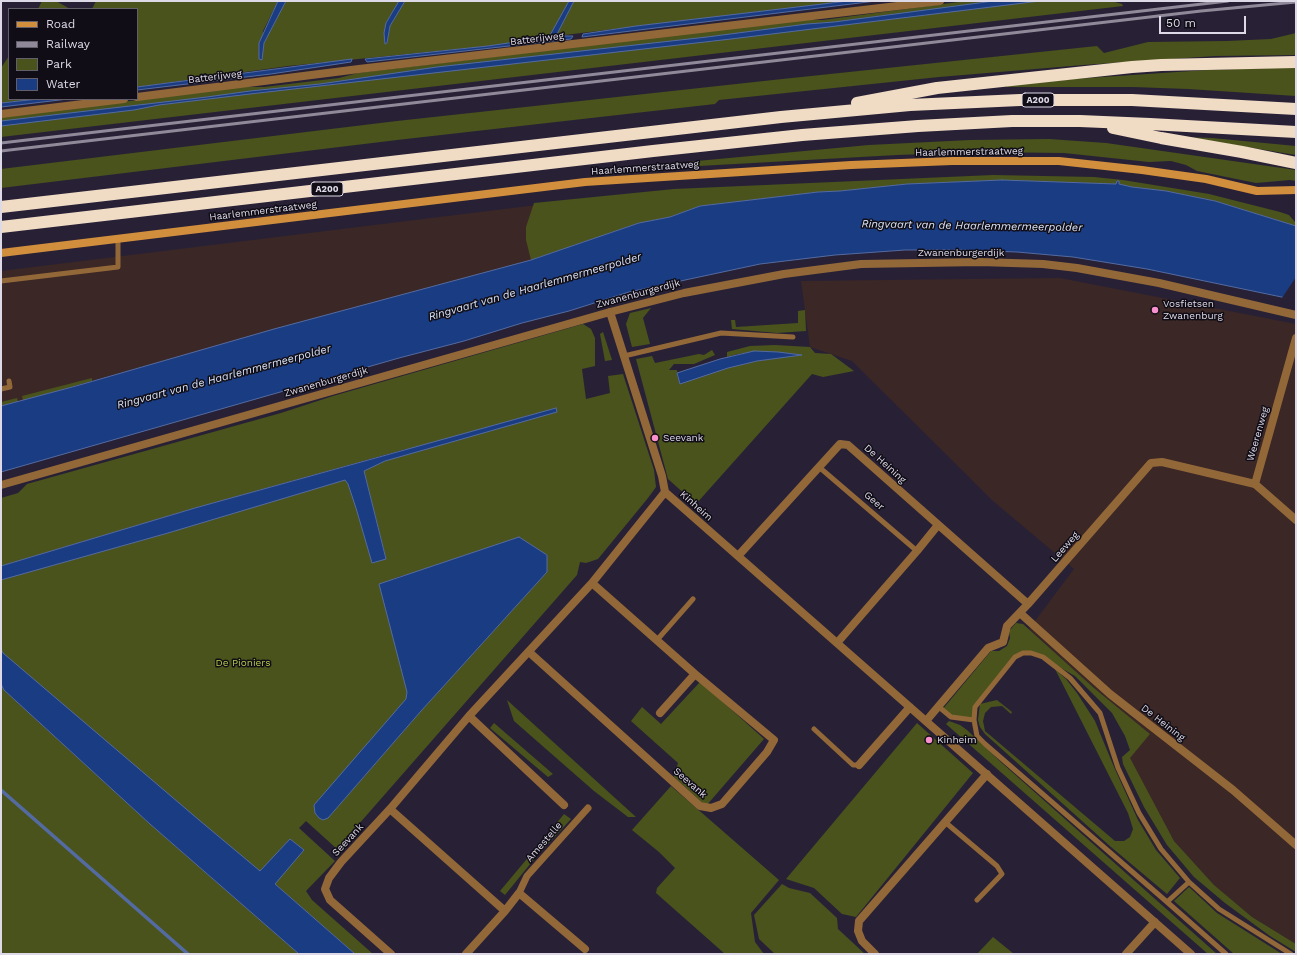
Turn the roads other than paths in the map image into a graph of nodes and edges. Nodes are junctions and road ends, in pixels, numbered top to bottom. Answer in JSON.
{"nodes":[{"id":1,"x":940,"y":1,"type":"edge"},
{"id":2,"x":1296,"y":62,"type":"edge"},
{"id":3,"x":138,"y":97,"type":"edge"},
{"id":4,"x":116,"y":100,"type":"edge"},
{"id":5,"x":1296,"y":109,"type":"edge"},
{"id":6,"x":1,"y":114,"type":"edge"},
{"id":7,"x":781,"y":117,"type":"junction"},
{"id":8,"x":1080,"y":121,"type":"junction"},
{"id":9,"x":1296,"y":132,"type":"edge"},
{"id":10,"x":1296,"y":162,"type":"edge"},
{"id":11,"x":1294,"y":192,"type":"edge"},
{"id":12,"x":1,"y":207,"type":"edge"},
{"id":13,"x":1,"y":227,"type":"edge"},
{"id":14,"x":118,"y":239,"type":"junction"},
{"id":15,"x":1,"y":253,"type":"edge"},
{"id":16,"x":1,"y":281,"type":"edge"},
{"id":17,"x":610,"y":312,"type":"junction"},
{"id":18,"x":1296,"y":315,"type":"edge"},
{"id":19,"x":794,"y":337,"type":"dead end"},
{"id":20,"x":1296,"y":338,"type":"edge"},
{"id":21,"x":624,"y":356,"type":"junction"},
{"id":22,"x":9,"y":381,"type":"dead end"},
{"id":23,"x":1,"y":389,"type":"edge"},
{"id":24,"x":819,"y":466,"type":"junction"},
{"id":25,"x":1255,"y":484,"type":"junction"},
{"id":26,"x":1,"y":485,"type":"edge"},
{"id":27,"x":665,"y":492,"type":"junction"},
{"id":28,"x":1296,"y":520,"type":"edge"},
{"id":29,"x":938,"y":525,"type":"junction"},
{"id":30,"x":917,"y":551,"type":"junction"},
{"id":31,"x":738,"y":556,"type":"junction"},
{"id":32,"x":592,"y":582,"type":"junction"},
{"id":33,"x":693,"y":599,"type":"dead end"},
{"id":34,"x":1028,"y":604,"type":"junction"},
{"id":35,"x":1020,"y":613,"type":"junction"},
{"id":36,"x":657,"y":640,"type":"junction"},
{"id":37,"x":837,"y":643,"type":"junction"},
{"id":38,"x":529,"y":652,"type":"junction"},
{"id":39,"x":696,"y":674,"type":"junction"},
{"id":40,"x":910,"y":707,"type":"junction"},
{"id":41,"x":938,"y":707,"type":"junction"},
{"id":42,"x":660,"y":713,"type":"dead end"},
{"id":43,"x":469,"y":716,"type":"junction"},
{"id":44,"x":974,"y":720,"type":"junction"},
{"id":45,"x":926,"y":722,"type":"junction"},
{"id":46,"x":814,"y":729,"type":"dead end"},
{"id":47,"x":859,"y":765,"type":"joint"},
{"id":48,"x":987,"y":774,"type":"junction"},
{"id":49,"x":564,"y":805,"type":"dead end"},
{"id":50,"x":588,"y":808,"type":"dead end"},
{"id":51,"x":390,"y":809,"type":"junction"},
{"id":52,"x":945,"y":822,"type":"junction"},
{"id":53,"x":1296,"y":845,"type":"edge"},
{"id":54,"x":1189,"y":882,"type":"junction"},
{"id":55,"x":519,"y":893,"type":"junction"},
{"id":56,"x":977,"y":900,"type":"dead end"},
{"id":57,"x":1167,"y":902,"type":"junction"},
{"id":58,"x":505,"y":911,"type":"junction"},
{"id":59,"x":1155,"y":922,"type":"junction"},
{"id":60,"x":585,"y":949,"type":"dead end"},
{"id":61,"x":391,"y":954,"type":"edge"},
{"id":62,"x":466,"y":954,"type":"edge"},
{"id":63,"x":875,"y":954,"type":"edge"},
{"id":64,"x":1126,"y":954,"type":"edge"},
{"id":65,"x":1191,"y":954,"type":"edge"},
{"id":66,"x":1226,"y":954,"type":"edge"},
{"id":67,"x":1291,"y":954,"type":"edge"}],
"edges":[{"from":1,"to":3,"type":"street","name":"Batterijweg"},
{"from":2,"to":7,"type":"highway","number":"A200"},
{"from":4,"to":6,"type":"street"},
{"from":5,"to":7,"type":"highway","number":"A200"},
{"from":7,"to":12,"type":"highway","number":"A200"},
{"from":8,"to":9,"type":"highway","number":"A200"},
{"from":8,"to":10,"type":"highway","number":"A200"},
{"from":8,"to":13,"type":"highway","number":"A200"},
{"from":11,"to":14,"type":"main road","name":"Haarlemmerstraatweg"},
{"from":14,"to":15,"type":"main road","name":"Haarlemmerstraatweg"},
{"from":14,"to":16,"type":"lane"},
{"from":17,"to":18,"type":"street","name":"Zwanenburgerdijk"},
{"from":17,"to":21,"type":"street","name":"Kinheim"},
{"from":17,"to":26,"type":"street","name":"Zwanenburgerdijk"},
{"from":19,"to":21,"type":"lane"},
{"from":20,"to":25,"type":"street","name":"Weerenweg"},
{"from":21,"to":27,"type":"street","name":"Kinheim"},
{"from":22,"to":23,"type":"lane"},
{"from":24,"to":29,"type":"street","name":"De Heining"},
{"from":24,"to":30,"type":"lane","name":"Geer"},
{"from":24,"to":31,"type":"street","name":"De Heining"},
{"from":25,"to":28,"type":"street"},
{"from":25,"to":34,"type":"street","name":"Leeweg"},
{"from":27,"to":31,"type":"street","name":"Kinheim"},
{"from":27,"to":32,"type":"street","name":"Seevank"},
{"from":29,"to":30,"type":"street"},
{"from":29,"to":34,"type":"street","name":"De Heining"},
{"from":30,"to":37,"type":"street"},
{"from":31,"to":37,"type":"street","name":"Kinheim"},
{"from":32,"to":36,"type":"street","name":"Seevank"},
{"from":32,"to":38,"type":"street","name":"Seevank"},
{"from":33,"to":36,"type":"lane"},
{"from":34,"to":35,"type":"street","name":"Leeweg"},
{"from":35,"to":41,"type":"street","name":"Leeweg"},
{"from":35,"to":53,"type":"street","name":"De Heining"},
{"from":36,"to":39,"type":"street","name":"Seevank"},
{"from":37,"to":40,"type":"street","name":"Kinheim"},
{"from":38,"to":39,"type":"street","name":"Seevank"},
{"from":38,"to":43,"type":"street","name":"Seevank"},
{"from":39,"to":42,"type":"street"},
{"from":40,"to":45,"type":"street","name":"Kinheim"},
{"from":40,"to":47,"type":"street"},
{"from":41,"to":44,"type":"lane"},
{"from":41,"to":45,"type":"street","name":"Leeweg"},
{"from":43,"to":49,"type":"street"},
{"from":43,"to":51,"type":"street","name":"Seevank"},
{"from":44,"to":54,"type":"lane"},
{"from":44,"to":57,"type":"lane"},
{"from":45,"to":48,"type":"street","name":"Kinheim"},
{"from":46,"to":47,"type":"lane"},
{"from":48,"to":52,"type":"street"},
{"from":48,"to":59,"type":"street","name":"Kinheim"},
{"from":50,"to":55,"type":"street","name":"Amestelle"},
{"from":51,"to":58,"type":"street"},
{"from":51,"to":61,"type":"street","name":"Seevank"},
{"from":52,"to":56,"type":"lane"},
{"from":52,"to":63,"type":"street"},
{"from":54,"to":57,"type":"lane"},
{"from":54,"to":67,"type":"lane"},
{"from":55,"to":58,"type":"street","name":"Amestelle"},
{"from":55,"to":60,"type":"street"},
{"from":57,"to":66,"type":"lane"},
{"from":58,"to":62,"type":"street","name":"Amestelle"},
{"from":59,"to":64,"type":"street"},
{"from":59,"to":65,"type":"street","name":"Kinheim"}]}
